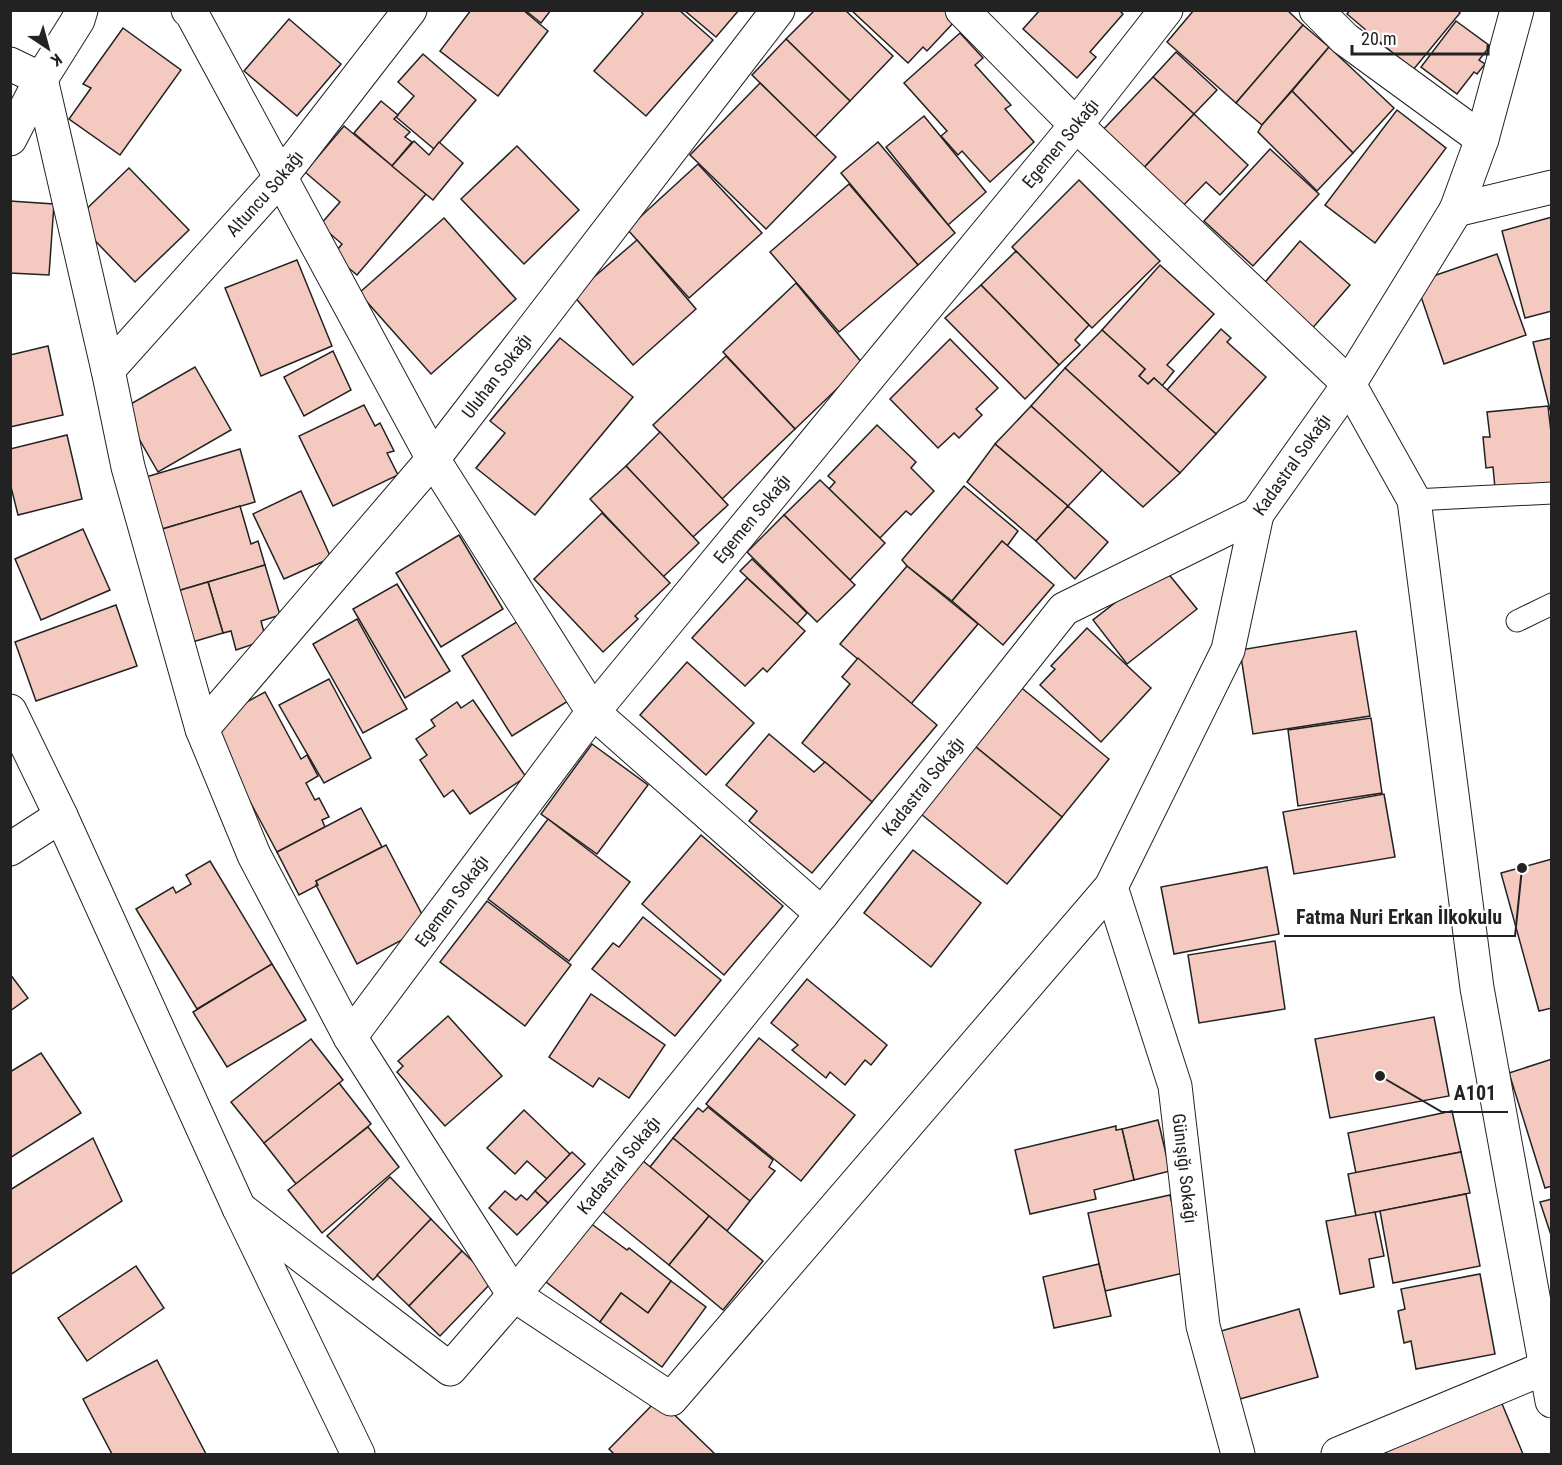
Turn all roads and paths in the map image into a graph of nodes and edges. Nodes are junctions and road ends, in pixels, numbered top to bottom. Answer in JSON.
{"nodes":[{"id":1,"x":81,"y":10,"type":"edge"},
{"id":2,"x":188,"y":10,"type":"edge"},
{"id":3,"x":410,"y":10,"type":"edge"},
{"id":4,"x":778,"y":10,"type":"edge"},
{"id":5,"x":962,"y":10,"type":"edge"},
{"id":6,"x":1166,"y":10,"type":"edge"},
{"id":7,"x":1316,"y":10,"type":"edge"},
{"id":8,"x":1517,"y":10,"type":"edge"},
{"id":9,"x":10,"y":64,"type":"edge"},
{"id":10,"x":41,"y":79,"type":"junction"},
{"id":11,"x":1076,"y":125,"type":"junction"},
{"id":12,"x":10,"y":139,"type":"edge"},
{"id":13,"x":1482,"y":139,"type":"junction"},
{"id":14,"x":280,"y":178,"type":"junction"},
{"id":15,"x":1551,"y":187,"type":"edge"},
{"id":16,"x":1456,"y":210,"type":"junction"},
{"id":17,"x":108,"y":370,"type":"junction"},
{"id":18,"x":1349,"y":384,"type":"junction"},
{"id":19,"x":433,"y":459,"type":"junction"},
{"id":20,"x":1551,"y":493,"type":"edge"},
{"id":21,"x":1414,"y":501,"type":"junction"},
{"id":22,"x":1257,"y":514,"type":"junction"},
{"id":23,"x":1551,"y":604,"type":"edge"},
{"id":24,"x":1517,"y":621,"type":"dead end"},
{"id":25,"x":10,"y":711,"type":"edge"},
{"id":26,"x":593,"y":712,"type":"junction"},
{"id":27,"x":202,"y":729,"type":"junction"},
{"id":28,"x":61,"y":816,"type":"junction"},
{"id":29,"x":10,"y":849,"type":"edge"},
{"id":30,"x":1111,"y":887,"type":"junction"},
{"id":31,"x":822,"y":914,"type":"junction"},
{"id":32,"x":350,"y":1037,"type":"junction"},
{"id":33,"x":239,"y":1208,"type":"junction"},
{"id":34,"x":514,"y":1295,"type":"junction"},
{"id":35,"x":1548,"y":1366,"type":"edge"},
{"id":36,"x":1551,"y":1401,"type":"edge"},
{"id":37,"x":358,"y":1455,"type":"edge"},
{"id":38,"x":1238,"y":1455,"type":"edge"},
{"id":39,"x":1338,"y":1455,"type":"edge"}],
"edges":[{"from":1,"to":10,"type":"street"},
{"from":2,"to":14,"type":"street"},
{"from":3,"to":14,"type":"street","name":"Altuncu Sokağı"},
{"from":4,"to":19,"type":"street","name":"Uluhan Sokağı"},
{"from":5,"to":11,"type":"street"},
{"from":6,"to":11,"type":"street","name":"Egemen Sokağı"},
{"from":7,"to":13,"type":"street"},
{"from":8,"to":13,"type":"street","name":"Kadastral Sokağı"},
{"from":9,"to":10,"type":"street"},
{"from":10,"to":12,"type":"street"},
{"from":10,"to":17,"type":"street"},
{"from":11,"to":18,"type":"street"},
{"from":11,"to":26,"type":"street","name":"Egemen Sokağı"},
{"from":13,"to":16,"type":"street","name":"Kadastral Sokağı"},
{"from":14,"to":17,"type":"street","name":"Altuncu Sokağı"},
{"from":14,"to":19,"type":"street"},
{"from":15,"to":16,"type":"street"},
{"from":16,"to":18,"type":"street","name":"Kadastral Sokağı"},
{"from":17,"to":27,"type":"street"},
{"from":18,"to":21,"type":"street"},
{"from":18,"to":22,"type":"street","name":"Kadastral Sokağı"},
{"from":19,"to":26,"type":"street"},
{"from":19,"to":27,"type":"street","name":"Uluhan Sokağı"},
{"from":20,"to":21,"type":"lane"},
{"from":21,"to":35,"type":"street"},
{"from":22,"to":30,"type":"street"},
{"from":22,"to":31,"type":"street","name":"Kadastral Sokağı"},
{"from":23,"to":24,"type":"lane"},
{"from":25,"to":28,"type":"street"},
{"from":26,"to":31,"type":"street"},
{"from":26,"to":32,"type":"street","name":"Egemen Sokağı"},
{"from":27,"to":32,"type":"street"},
{"from":28,"to":29,"type":"street"},
{"from":28,"to":33,"type":"street"},
{"from":30,"to":34,"type":"street"},
{"from":30,"to":38,"type":"street","name":"Günışığı Sokağı"},
{"from":31,"to":34,"type":"street","name":"Kadastral Sokağı"},
{"from":32,"to":34,"type":"street"},
{"from":33,"to":34,"type":"street","name":"Kadastral Sokağı"},
{"from":33,"to":37,"type":"street"},
{"from":35,"to":36,"type":"street"},
{"from":35,"to":39,"type":"street"}]}
